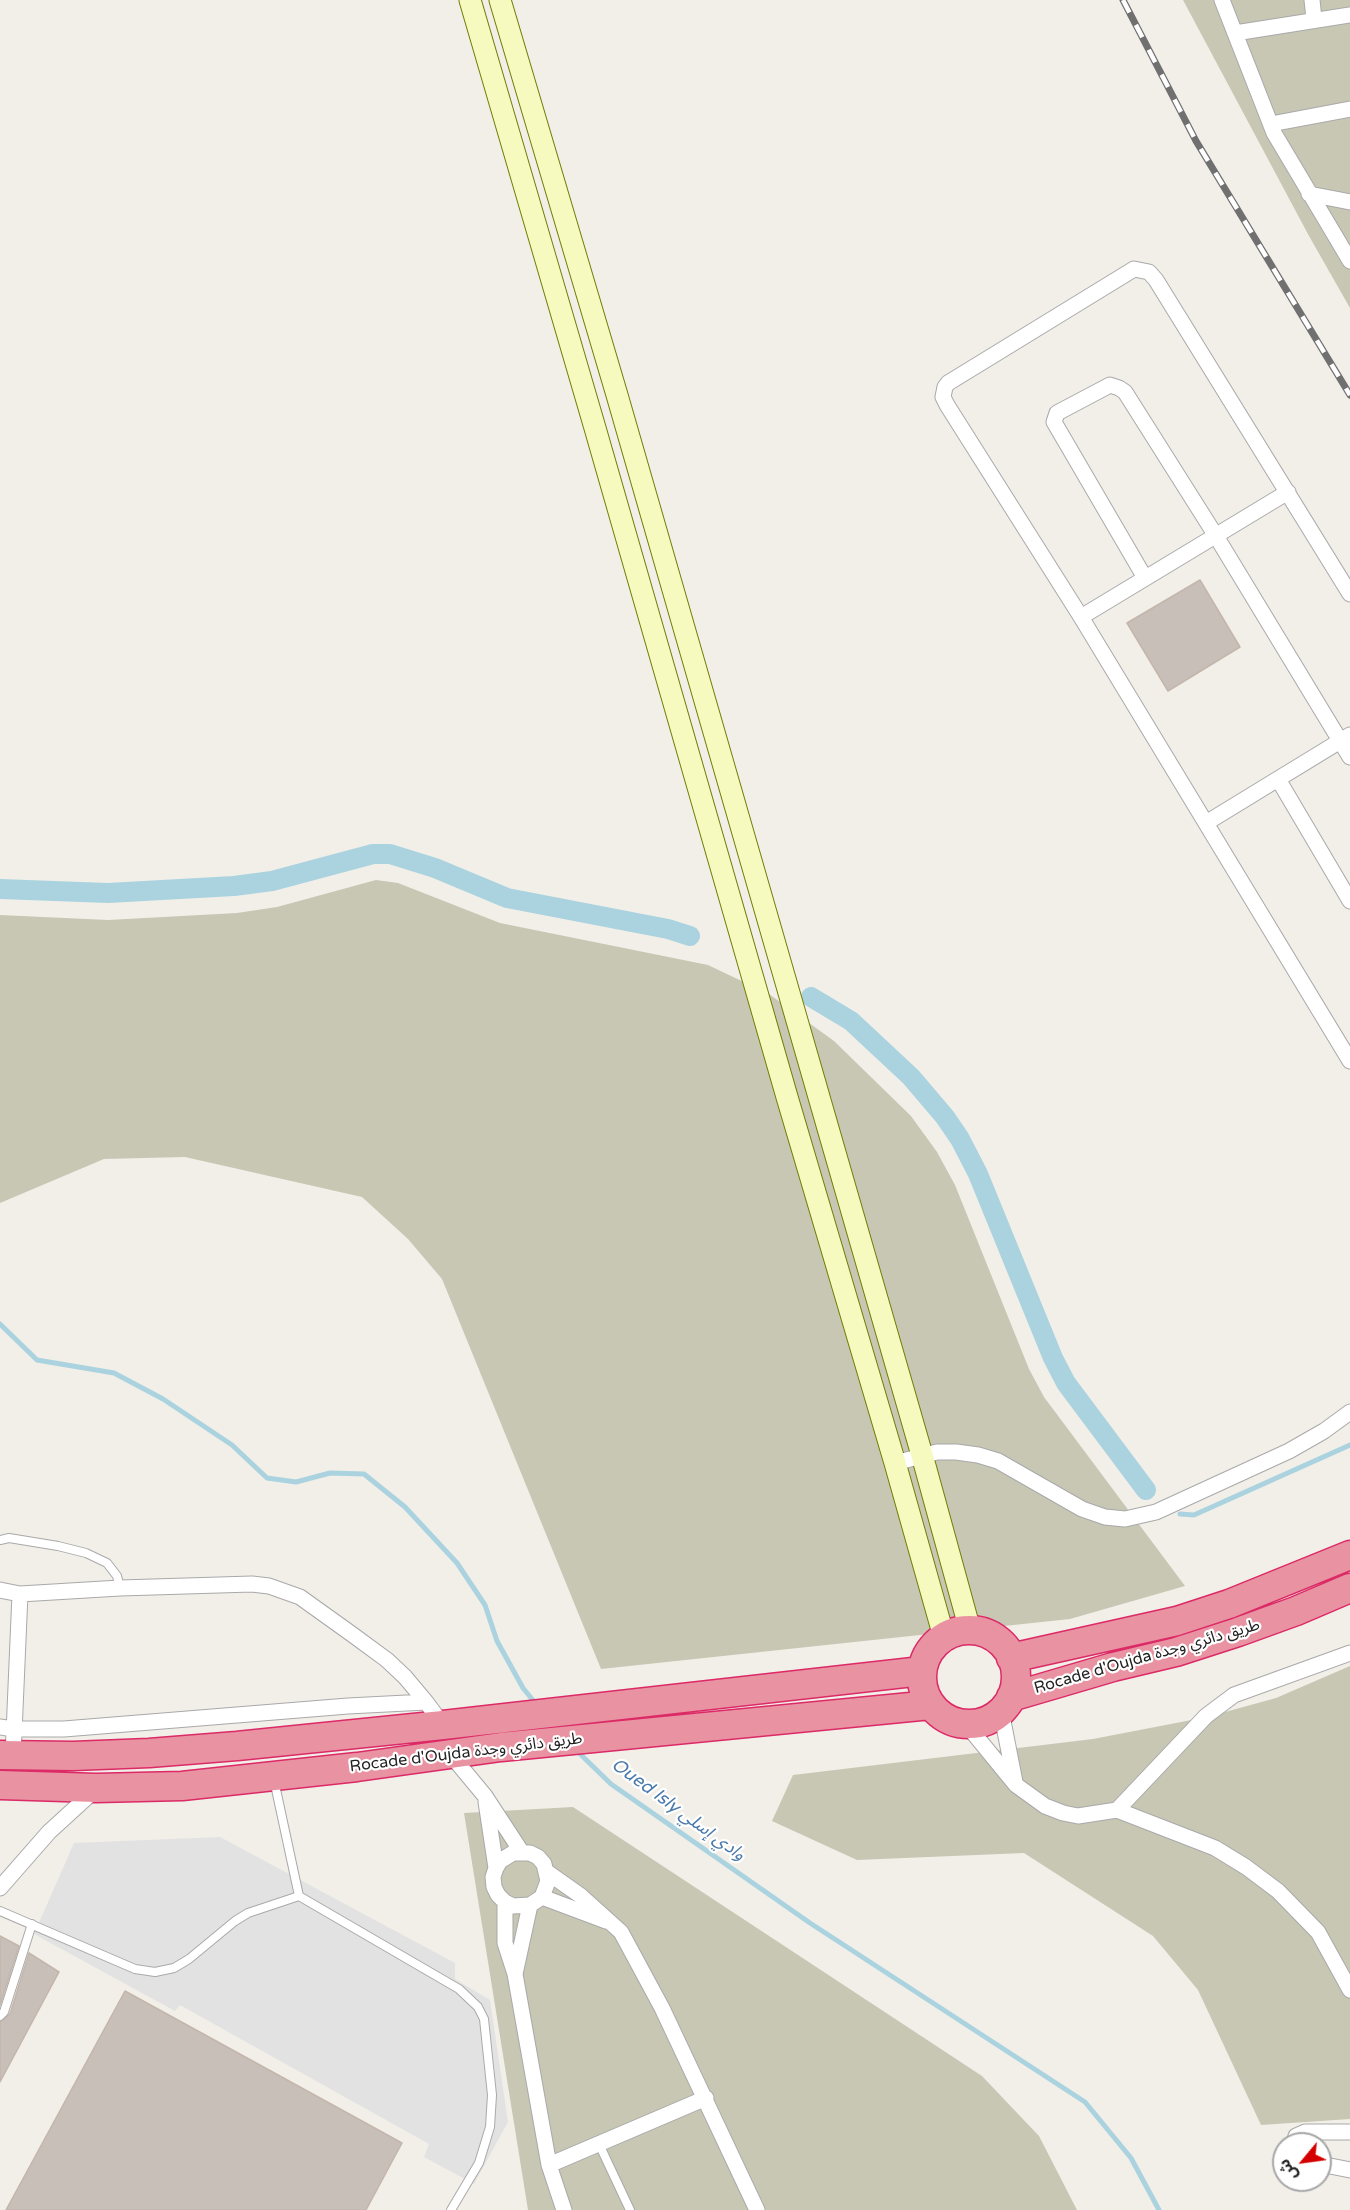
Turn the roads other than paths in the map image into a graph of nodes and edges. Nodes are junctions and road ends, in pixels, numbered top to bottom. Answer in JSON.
{"nodes":[{"id":1,"x":470,"y":0,"type":"edge"},
{"id":2,"x":500,"y":0,"type":"edge"},
{"id":3,"x":1222,"y":0,"type":"edge"},
{"id":4,"x":1312,"y":0,"type":"edge"},
{"id":5,"x":1350,"y":15,"type":"edge"},
{"id":6,"x":1314,"y":19,"type":"junction"},
{"id":7,"x":1235,"y":33,"type":"junction"},
{"id":8,"x":1350,"y":110,"type":"edge"},
{"id":9,"x":1271,"y":124,"type":"junction"},
{"id":10,"x":1309,"y":194,"type":"junction"},
{"id":11,"x":1350,"y":201,"type":"edge"},
{"id":12,"x":1350,"y":261,"type":"edge"},
{"id":13,"x":1288,"y":492,"type":"junction"},
{"id":14,"x":1216,"y":536,"type":"junction"},
{"id":15,"x":1145,"y":578,"type":"junction"},
{"id":16,"x":1350,"y":594,"type":"edge"},
{"id":17,"x":1081,"y":617,"type":"junction"},
{"id":18,"x":1345,"y":738,"type":"edge"},
{"id":19,"x":1350,"y":757,"type":"edge"},
{"id":20,"x":1278,"y":779,"type":"junction"},
{"id":21,"x":1206,"y":823,"type":"junction"},
{"id":22,"x":1350,"y":900,"type":"edge"},
{"id":23,"x":1350,"y":1059,"type":"edge"},
{"id":24,"x":1350,"y":1412,"type":"edge"},
{"id":25,"x":922,"y":1455,"type":"junction"},
{"id":26,"x":895,"y":1463,"type":"junction"},
{"id":27,"x":0,"y":1540,"type":"edge"},
{"id":28,"x":1350,"y":1555,"type":"edge"},
{"id":29,"x":120,"y":1588,"type":"junction"},
{"id":30,"x":1350,"y":1588,"type":"edge"},
{"id":31,"x":0,"y":1590,"type":"edge"},
{"id":32,"x":20,"y":1594,"type":"junction"},
{"id":33,"x":957,"y":1634,"type":"junction"},
{"id":34,"x":1350,"y":1653,"type":"edge"},
{"id":35,"x":1011,"y":1658,"type":"junction"},
{"id":36,"x":922,"y":1671,"type":"junction"},
{"id":37,"x":426,"y":1702,"type":"junction"},
{"id":38,"x":1006,"y":1704,"type":"junction"},
{"id":39,"x":931,"y":1705,"type":"junction"},
{"id":40,"x":966,"y":1724,"type":"junction"},
{"id":41,"x":443,"y":1725,"type":"junction"},
{"id":42,"x":6,"y":1742,"type":"edge"},
{"id":43,"x":451,"y":1755,"type":"junction"},
{"id":44,"x":273,"y":1776,"type":"junction"},
{"id":45,"x":0,"y":1785,"type":"edge"},
{"id":46,"x":1016,"y":1785,"type":"junction"},
{"id":47,"x":96,"y":1788,"type":"junction"},
{"id":48,"x":485,"y":1796,"type":"junction"},
{"id":49,"x":1117,"y":1810,"type":"junction"},
{"id":50,"x":521,"y":1851,"type":"junction"},
{"id":51,"x":496,"y":1868,"type":"junction"},
{"id":52,"x":548,"y":1872,"type":"junction"},
{"id":53,"x":0,"y":1882,"type":"edge"},
{"id":54,"x":0,"y":1887,"type":"edge"},
{"id":55,"x":299,"y":1896,"type":"junction"},
{"id":56,"x":536,"y":1901,"type":"junction"},
{"id":57,"x":505,"y":1902,"type":"junction"},
{"id":58,"x":0,"y":1911,"type":"edge"},
{"id":59,"x":32,"y":1924,"type":"junction"},
{"id":60,"x":614,"y":1924,"type":"junction"},
{"id":61,"x":515,"y":1974,"type":"junction"},
{"id":62,"x":1350,"y":1990,"type":"edge"},
{"id":63,"x":0,"y":2016,"type":"edge"},
{"id":64,"x":706,"y":2098,"type":"junction"},
{"id":65,"x":1332,"y":2132,"type":"edge"},
{"id":66,"x":1350,"y":2132,"type":"edge"},
{"id":67,"x":599,"y":2144,"type":"junction"},
{"id":68,"x":549,"y":2165,"type":"junction"},
{"id":69,"x":1332,"y":2166,"type":"edge"},
{"id":70,"x":1350,"y":2170,"type":"edge"},
{"id":71,"x":451,"y":2210,"type":"edge"},
{"id":72,"x":564,"y":2210,"type":"edge"},
{"id":73,"x":630,"y":2210,"type":"edge"},
{"id":74,"x":757,"y":2210,"type":"edge"}],
"edges":[{"from":1,"to":26,"type":"main road"},
{"from":2,"to":25,"type":"main road"},
{"from":3,"to":7,"type":"street"},
{"from":4,"to":6,"type":"street"},
{"from":5,"to":6,"type":"street"},
{"from":6,"to":7,"type":"street"},
{"from":7,"to":9,"type":"street"},
{"from":8,"to":9,"type":"street"},
{"from":9,"to":10,"type":"street"},
{"from":10,"to":11,"type":"street"},
{"from":10,"to":12,"type":"street"},
{"from":13,"to":14,"type":"street"},
{"from":13,"to":16,"type":"street"},
{"from":13,"to":17,"type":"street"},
{"from":14,"to":15,"type":"street"},
{"from":14,"to":15,"type":"street"},
{"from":14,"to":18,"type":"street"},
{"from":15,"to":17,"type":"street"},
{"from":17,"to":21,"type":"street"},
{"from":18,"to":19,"type":"street"},
{"from":18,"to":20,"type":"street"},
{"from":20,"to":21,"type":"street"},
{"from":20,"to":22,"type":"street"},
{"from":21,"to":23,"type":"street"},
{"from":24,"to":25,"type":"street"},
{"from":25,"to":26,"type":"street"},
{"from":25,"to":33,"type":"main road"},
{"from":26,"to":33,"type":"main road"},
{"from":27,"to":29,"type":"lane"},
{"from":28,"to":35,"type":"highway","name":"Rocade d'Oujda طريق دائري وجدة"},
{"from":29,"to":32,"type":"street"},
{"from":29,"to":37,"type":"street"},
{"from":30,"to":38,"type":"highway","name":"Rocade d'Oujda طريق دائري وجدة"},
{"from":31,"to":32,"type":"street"},
{"from":32,"to":42,"type":"street"},
{"from":33,"to":35,"type":"highway"},
{"from":33,"to":36,"type":"highway"},
{"from":34,"to":49,"type":"street"},
{"from":35,"to":38,"type":"highway"},
{"from":36,"to":39,"type":"highway"},
{"from":36,"to":41,"type":"highway","name":"Rocade d'Oujda طريق دائري وجدة"},
{"from":37,"to":41,"type":"street"},
{"from":37,"to":42,"type":"street"},
{"from":38,"to":40,"type":"highway"},
{"from":38,"to":46,"type":"street"},
{"from":39,"to":40,"type":"highway"},
{"from":39,"to":43,"type":"highway","name":"Rocade d'Oujda طريق دائري وجدة"},
{"from":40,"to":46,"type":"street"},
{"from":41,"to":42,"type":"highway","name":"Rocade d'Oujda طريق دائري وجدة"},
{"from":43,"to":44,"type":"highway","name":"Rocade d'Oujda طريق دائري وجدة"},
{"from":43,"to":48,"type":"street"},
{"from":44,"to":47,"type":"highway","name":"Rocade d'Oujda طريق دائري وجدة"},
{"from":44,"to":55,"type":"lane"},
{"from":45,"to":47,"type":"highway","name":"Rocade d'Oujda طريق دائري وجدة"},
{"from":46,"to":49,"type":"street"},
{"from":47,"to":54,"type":"street"},
{"from":48,"to":50,"type":"street"},
{"from":48,"to":51,"type":"street"},
{"from":49,"to":62,"type":"street"},
{"from":50,"to":51,"type":"street"},
{"from":50,"to":52,"type":"street"},
{"from":51,"to":57,"type":"street"},
{"from":52,"to":56,"type":"street"},
{"from":52,"to":60,"type":"street"},
{"from":53,"to":54,"type":"street"},
{"from":55,"to":59,"type":"lane"},
{"from":55,"to":71,"type":"lane"},
{"from":56,"to":57,"type":"street"},
{"from":56,"to":60,"type":"street"},
{"from":56,"to":61,"type":"street"},
{"from":57,"to":61,"type":"street"},
{"from":58,"to":59,"type":"lane"},
{"from":59,"to":63,"type":"lane"},
{"from":60,"to":64,"type":"street"},
{"from":61,"to":68,"type":"street"},
{"from":64,"to":67,"type":"street"},
{"from":64,"to":74,"type":"street"},
{"from":65,"to":66,"type":"street"},
{"from":67,"to":68,"type":"street"},
{"from":67,"to":73,"type":"lane"},
{"from":68,"to":72,"type":"street"},
{"from":69,"to":70,"type":"street"}]}
